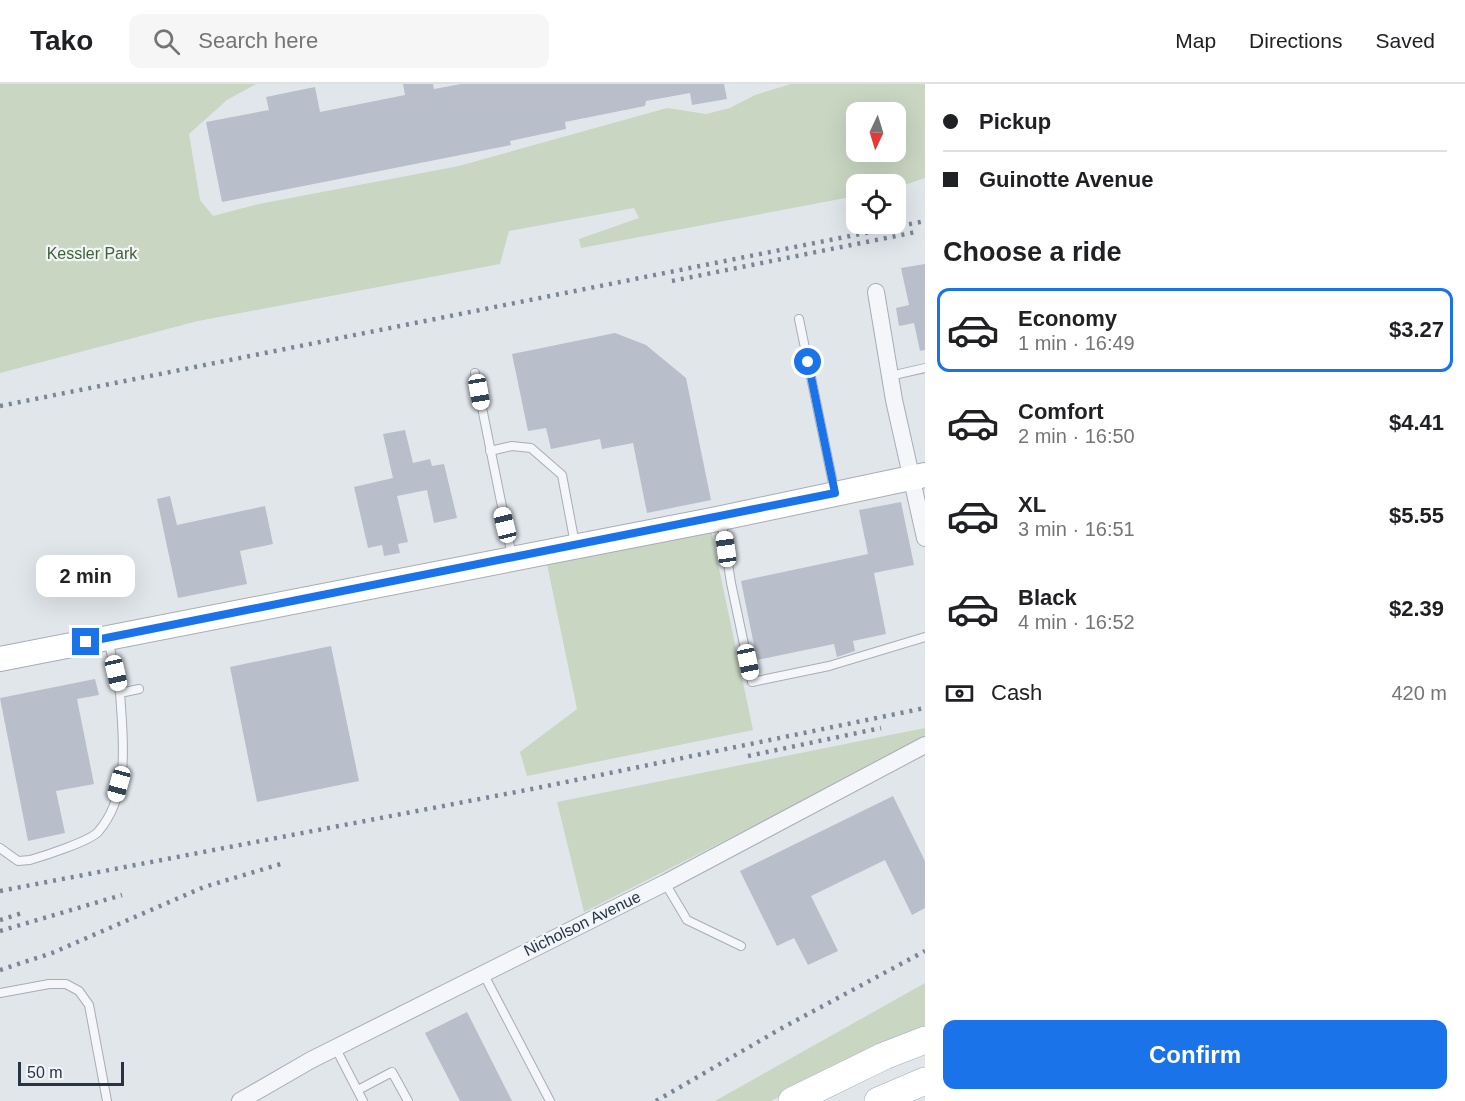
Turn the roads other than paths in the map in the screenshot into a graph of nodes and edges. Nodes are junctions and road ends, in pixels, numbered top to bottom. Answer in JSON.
{"nodes":[{"id":1,"x":876,"y":292,"type":"dead end"},
{"id":2,"x":799,"y":319,"type":"dead end"},
{"id":3,"x":925,"y":368,"type":"edge"},
{"id":4,"x":476,"y":373,"type":"dead end"},
{"id":5,"x":890,"y":376,"type":"junction"},
{"id":6,"x":490,"y":451,"type":"junction"},
{"id":7,"x":918,"y":476,"type":"edge"},
{"id":8,"x":835,"y":493,"type":"junction"},
{"id":9,"x":721,"y":518,"type":"junction"},
{"id":10,"x":925,"y":538,"type":"edge"},
{"id":11,"x":576,"y":546,"type":"junction"},
{"id":12,"x":513,"y":559,"type":"junction"},
{"id":13,"x":925,"y":637,"type":"edge"},
{"id":14,"x":108,"y":638,"type":"junction"},
{"id":15,"x":0,"y":659,"type":"edge"},
{"id":16,"x":139,"y":689,"type":"dead end"},
{"id":17,"x":120,"y":693,"type":"junction"},
{"id":18,"x":925,"y":745,"type":"edge"},
{"id":19,"x":0,"y":848,"type":"edge"},
{"id":20,"x":665,"y":883,"type":"junction"},
{"id":21,"x":741,"y":946,"type":"dead end"},
{"id":22,"x":483,"y":973,"type":"junction"},
{"id":23,"x":0,"y":993,"type":"edge"},
{"id":24,"x":925,"y":1040,"type":"edge"},
{"id":25,"x":335,"y":1047,"type":"junction"},
{"id":26,"x":925,"y":1081,"type":"edge"},
{"id":27,"x":358,"y":1090,"type":"junction"},
{"id":28,"x":107,"y":1101,"type":"edge"},
{"id":29,"x":240,"y":1101,"type":"edge"},
{"id":30,"x":363,"y":1101,"type":"edge"},
{"id":31,"x":408,"y":1101,"type":"edge"},
{"id":32,"x":550,"y":1101,"type":"edge"},
{"id":33,"x":792,"y":1101,"type":"edge"},
{"id":34,"x":878,"y":1101,"type":"edge"}],
"edges":[{"from":1,"to":5,"type":"street"},
{"from":2,"to":8,"type":"lane"},
{"from":3,"to":5,"type":"lane"},
{"from":4,"to":6,"type":"lane"},
{"from":5,"to":7,"type":"street"},
{"from":6,"to":11,"type":"lane"},
{"from":6,"to":12,"type":"lane"},
{"from":7,"to":8,"type":"street"},
{"from":7,"to":10,"type":"street"},
{"from":8,"to":9,"type":"street"},
{"from":9,"to":11,"type":"street"},
{"from":9,"to":13,"type":"lane"},
{"from":11,"to":12,"type":"street"},
{"from":12,"to":14,"type":"street"},
{"from":14,"to":15,"type":"street"},
{"from":14,"to":17,"type":"lane"},
{"from":16,"to":17,"type":"lane"},
{"from":17,"to":19,"type":"lane"},
{"from":18,"to":20,"type":"street","name":"Nicholson Avenue"},
{"from":20,"to":21,"type":"lane"},
{"from":20,"to":22,"type":"street","name":"Nicholson Avenue"},
{"from":22,"to":25,"type":"street","name":"Nicholson Avenue"},
{"from":22,"to":32,"type":"lane"},
{"from":23,"to":28,"type":"lane"},
{"from":24,"to":33,"type":"main road"},
{"from":25,"to":27,"type":"lane"},
{"from":25,"to":29,"type":"street","name":"Nicholson Avenue"},
{"from":26,"to":34,"type":"main road"},
{"from":27,"to":30,"type":"lane"},
{"from":27,"to":31,"type":"lane"}]}
